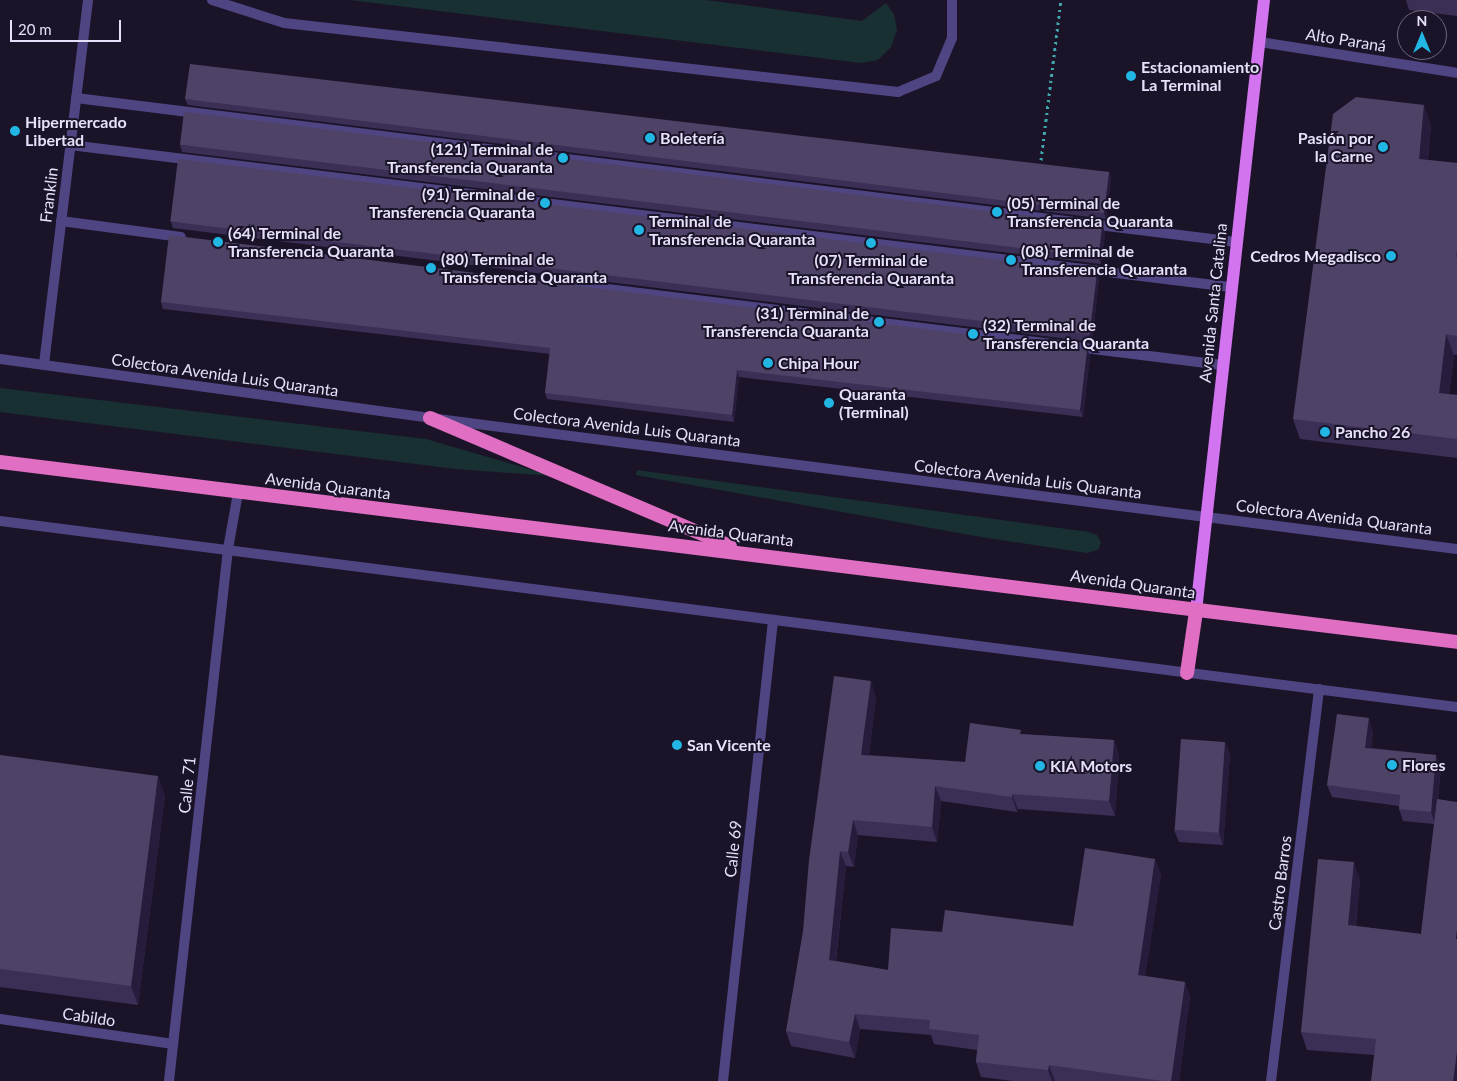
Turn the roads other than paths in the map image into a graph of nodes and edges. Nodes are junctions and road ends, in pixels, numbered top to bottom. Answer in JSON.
{"nodes":[{"id":1,"x":88,"y":0,"type":"edge"},
{"id":2,"x":212,"y":0,"type":"edge"},
{"id":3,"x":952,"y":0,"type":"edge"},
{"id":4,"x":1264,"y":0,"type":"edge"},
{"id":5,"x":1260,"y":42,"type":"junction"},
{"id":6,"x":1457,"y":73,"type":"edge"},
{"id":7,"x":76,"y":98,"type":"junction"},
{"id":8,"x":70,"y":144,"type":"junction"},
{"id":9,"x":60,"y":222,"type":"junction"},
{"id":10,"x":192,"y":238,"type":"edge"},
{"id":11,"x":1236,"y":242,"type":"junction"},
{"id":12,"x":560,"y":284,"type":"edge"},
{"id":13,"x":1230,"y":287,"type":"junction"},
{"id":14,"x":0,"y":359,"type":"edge"},
{"id":15,"x":44,"y":364,"type":"junction"},
{"id":16,"x":1222,"y":365,"type":"junction"},
{"id":17,"x":430,"y":418,"type":"junction"},
{"id":18,"x":0,"y":462,"type":"edge"},
{"id":19,"x":238,"y":493,"type":"junction"},
{"id":20,"x":1207,"y":516,"type":"junction"},
{"id":21,"x":0,"y":521,"type":"edge"},
{"id":22,"x":228,"y":549,"type":"junction"},
{"id":23,"x":1457,"y":549,"type":"edge"},
{"id":24,"x":745,"y":552,"type":"junction"},
{"id":25,"x":1196,"y":611,"type":"junction"},
{"id":26,"x":773,"y":620,"type":"junction"},
{"id":27,"x":1457,"y":642,"type":"edge"},
{"id":28,"x":1188,"y":673,"type":"junction"},
{"id":29,"x":1319,"y":689,"type":"junction"},
{"id":30,"x":1457,"y":707,"type":"edge"},
{"id":31,"x":0,"y":1019,"type":"edge"},
{"id":32,"x":173,"y":1044,"type":"junction"},
{"id":33,"x":169,"y":1081,"type":"edge"},
{"id":34,"x":723,"y":1081,"type":"edge"},
{"id":35,"x":1271,"y":1081,"type":"edge"}],
"edges":[{"from":1,"to":7,"type":"street","name":"Franklin"},
{"from":2,"to":3,"type":"street"},
{"from":4,"to":5,"type":"main road","name":"Avenida Santa Catalina"},
{"from":5,"to":6,"type":"street","name":"Alto Paraná"},
{"from":5,"to":11,"type":"main road","name":"Avenida Santa Catalina"},
{"from":7,"to":8,"type":"street","name":"Franklin"},
{"from":7,"to":11,"type":"street"},
{"from":8,"to":9,"type":"street","name":"Franklin"},
{"from":8,"to":13,"type":"street"},
{"from":9,"to":10,"type":"street"},
{"from":9,"to":15,"type":"street","name":"Franklin"},
{"from":11,"to":13,"type":"main road","name":"Avenida Santa Catalina"},
{"from":12,"to":16,"type":"street"},
{"from":13,"to":16,"type":"main road","name":"Avenida Santa Catalina"},
{"from":14,"to":15,"type":"street"},
{"from":15,"to":17,"type":"street","name":"Colectora Avenida Luis Quaranta"},
{"from":16,"to":20,"type":"main road","name":"Avenida Santa Catalina"},
{"from":17,"to":20,"type":"street","name":"Colectora Avenida Luis Quaranta"},
{"from":17,"to":24,"type":"highway"},
{"from":18,"to":19,"type":"highway","name":"Avenida Quaranta"},
{"from":19,"to":22,"type":"street","name":"Calle 71"},
{"from":19,"to":24,"type":"highway","name":"Avenida Quaranta"},
{"from":20,"to":23,"type":"street","name":"Colectora Avenida Quaranta"},
{"from":20,"to":25,"type":"main road","name":"Avenida Santa Catalina"},
{"from":21,"to":22,"type":"street"},
{"from":22,"to":26,"type":"street"},
{"from":22,"to":32,"type":"street","name":"Calle 71"},
{"from":24,"to":25,"type":"highway","name":"Avenida Quaranta"},
{"from":25,"to":27,"type":"highway","name":"Avenida Quaranta"},
{"from":25,"to":28,"type":"highway"},
{"from":26,"to":28,"type":"street"},
{"from":26,"to":34,"type":"street","name":"Calle 69"},
{"from":28,"to":29,"type":"street"},
{"from":29,"to":30,"type":"street"},
{"from":29,"to":35,"type":"street","name":"Castro Barros"},
{"from":31,"to":32,"type":"street","name":"Cabildo"},
{"from":32,"to":33,"type":"street","name":"Calle 71"}]}
